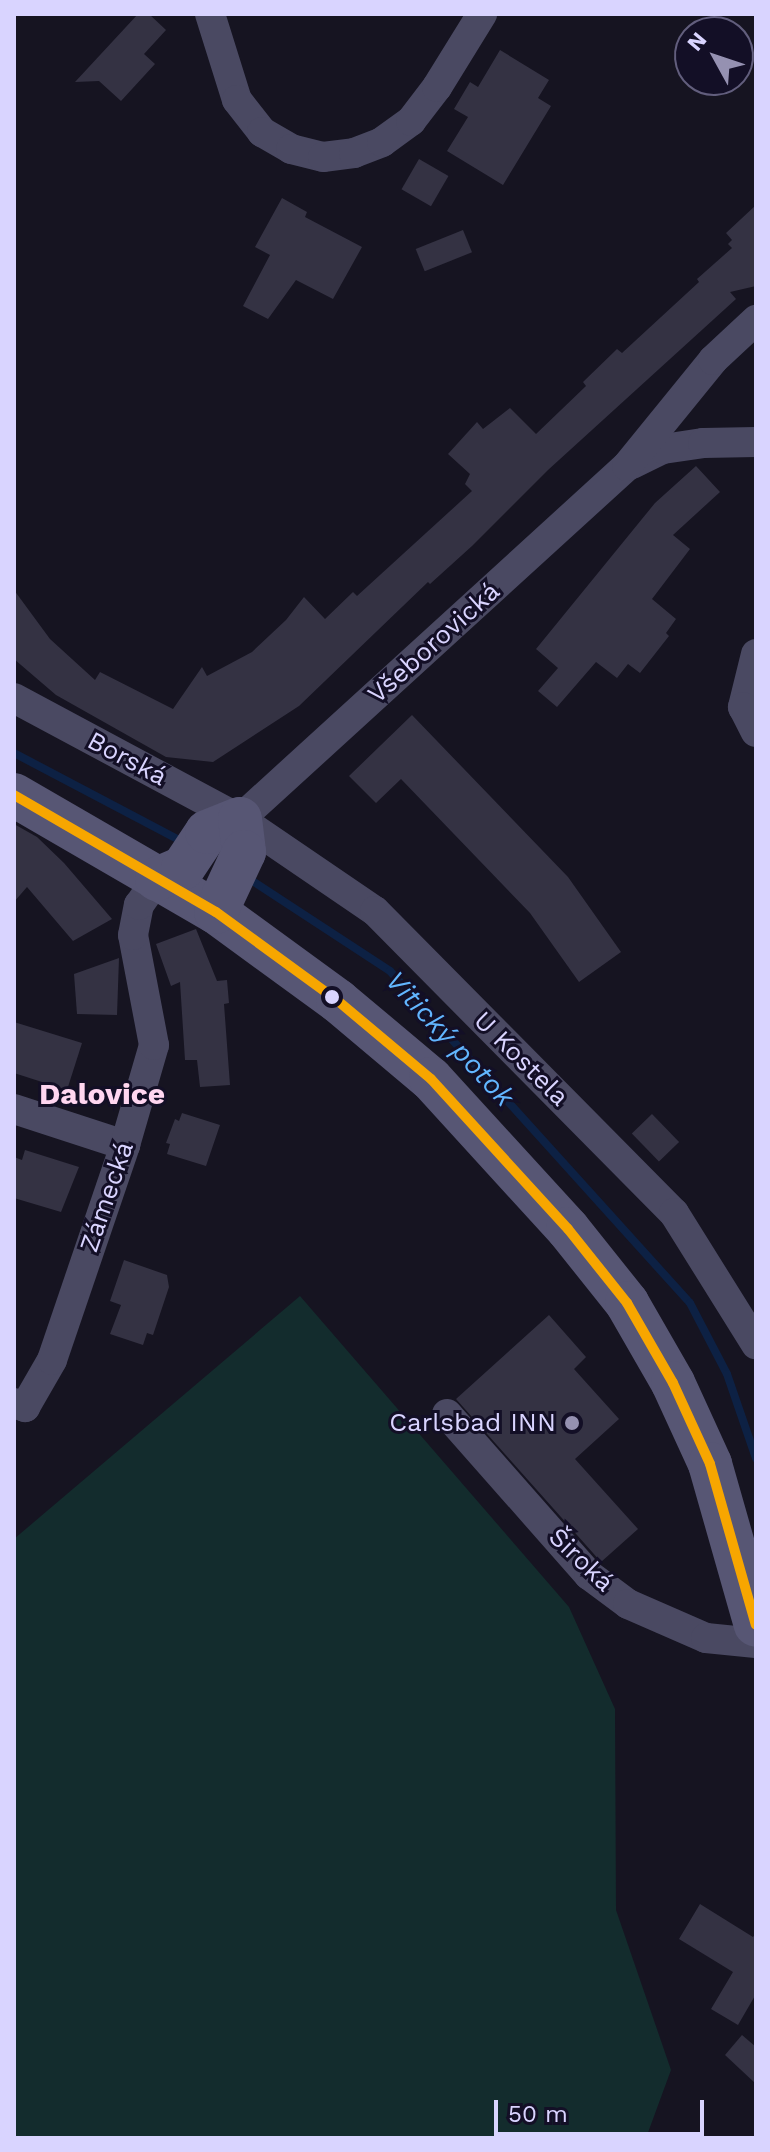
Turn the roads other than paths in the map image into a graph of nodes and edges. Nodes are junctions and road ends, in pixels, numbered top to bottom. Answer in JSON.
{"nodes":[{"id":1,"x":210,"y":14,"type":"edge"},
{"id":2,"x":482,"y":14,"type":"edge"},
{"id":3,"x":756,"y":320,"type":"edge"},
{"id":4,"x":756,"y":442,"type":"edge"},
{"id":5,"x":627,"y":466,"type":"junction"},
{"id":6,"x":756,"y":654,"type":"edge"},
{"id":7,"x":14,"y":698,"type":"edge"},
{"id":8,"x":756,"y":732,"type":"edge"},
{"id":9,"x":14,"y":795,"type":"edge"},
{"id":10,"x":230,"y":834,"type":"junction"},
{"id":11,"x":170,"y":873,"type":"junction"},
{"id":12,"x":220,"y":902,"type":"junction"},
{"id":13,"x":14,"y":1109,"type":"edge"},
{"id":14,"x":125,"y":1145,"type":"junction"},
{"id":15,"x":756,"y":1344,"type":"edge"},
{"id":16,"x":14,"y":1403,"type":"edge"},
{"id":17,"x":447,"y":1414,"type":"dead end"},
{"id":18,"x":756,"y":1625,"type":"edge"},
{"id":19,"x":756,"y":1643,"type":"edge"}],
"edges":[{"from":1,"to":2,"type":"street"},
{"from":3,"to":5,"type":"street","name":"Všeborovická"},
{"from":4,"to":5,"type":"street","name":"Všeborovická"},
{"from":5,"to":10,"type":"street","name":"Všeborovická"},
{"from":6,"to":8,"type":"street"},
{"from":7,"to":10,"type":"street","name":"Borská"},
{"from":9,"to":11,"type":"street"},
{"from":10,"to":11,"type":"street"},
{"from":10,"to":12,"type":"street"},
{"from":10,"to":15,"type":"street","name":"U Kostela"},
{"from":11,"to":12,"type":"street"},
{"from":11,"to":14,"type":"street","name":"Zámecká"},
{"from":12,"to":18,"type":"street"},
{"from":13,"to":14,"type":"street"},
{"from":14,"to":16,"type":"street","name":"Zámecká"},
{"from":17,"to":19,"type":"street","name":"Široká"}]}
